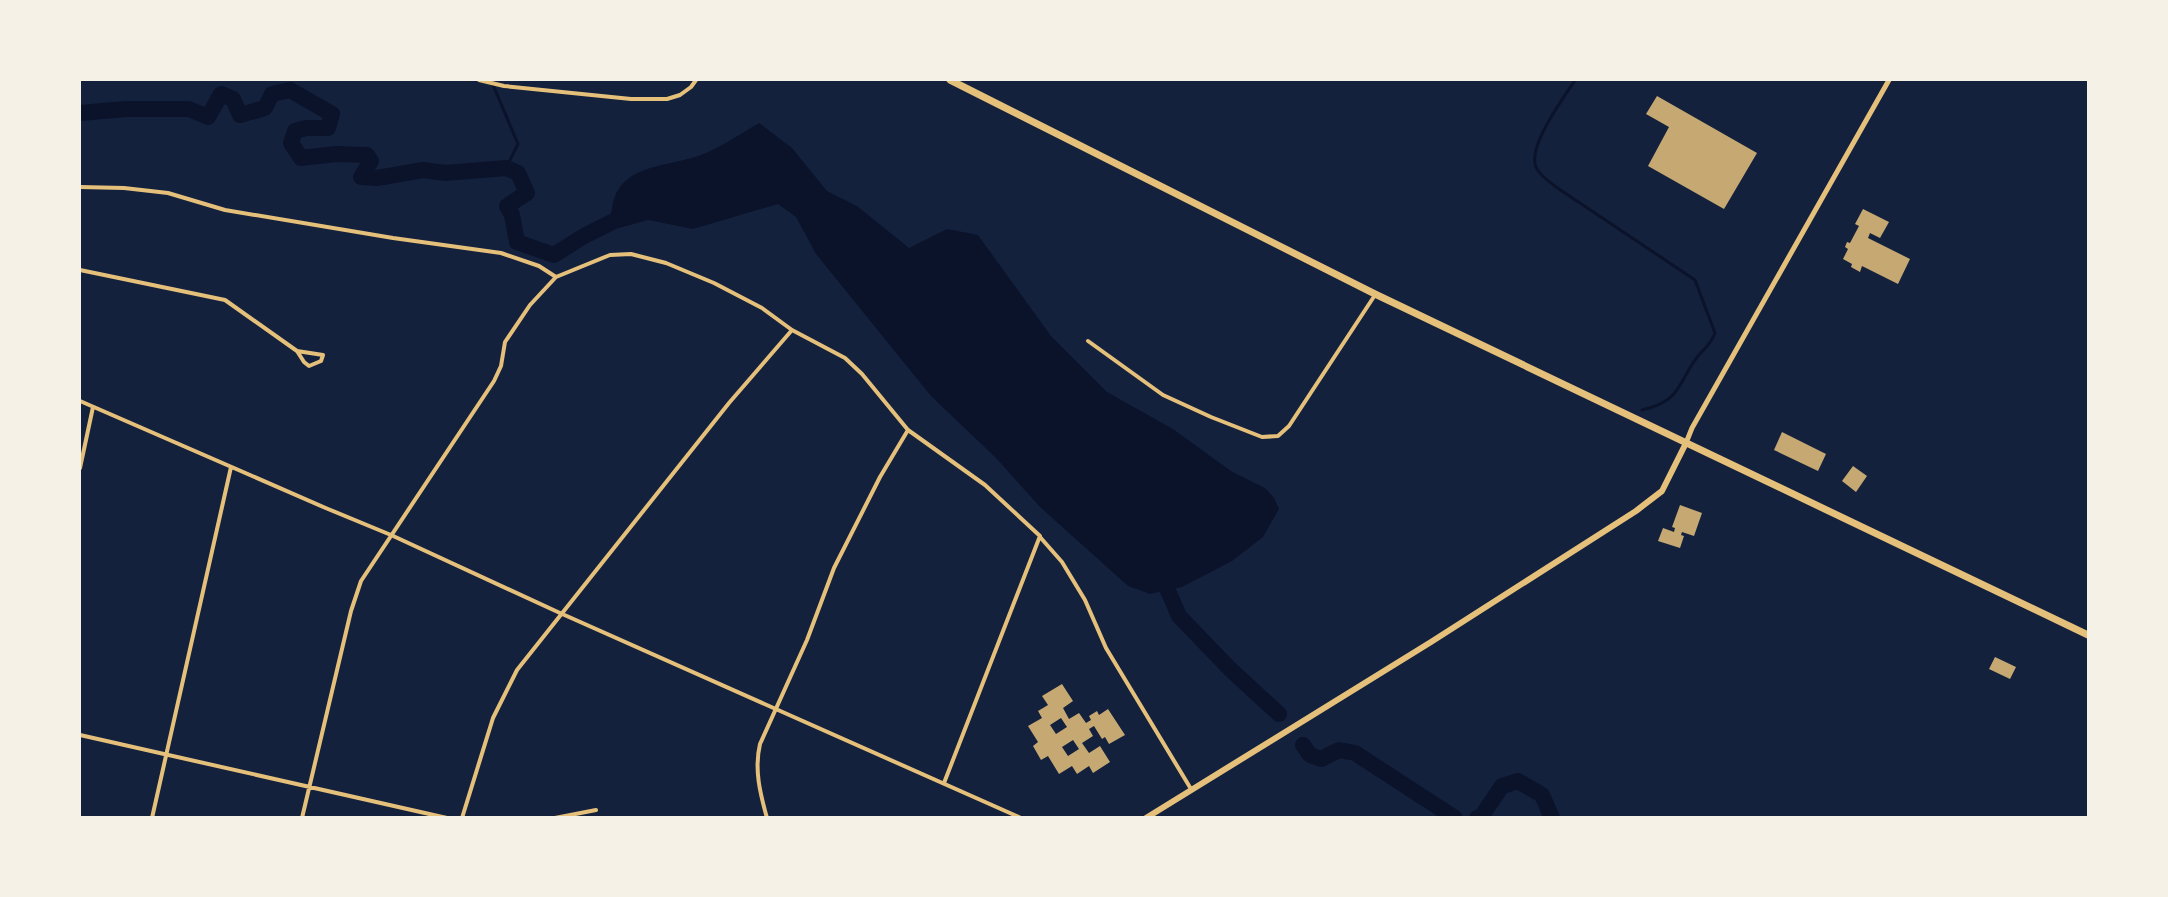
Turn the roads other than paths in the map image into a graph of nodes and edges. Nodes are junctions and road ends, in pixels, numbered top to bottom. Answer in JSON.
{"nodes":[{"id":1,"x":479,"y":80,"type":"edge"},
{"id":2,"x":696,"y":80,"type":"edge"},
{"id":3,"x":950,"y":80,"type":"edge"},
{"id":4,"x":1889,"y":80,"type":"edge"},
{"id":5,"x":80,"y":188,"type":"edge"},
{"id":6,"x":80,"y":270,"type":"edge"},
{"id":7,"x":555,"y":278,"type":"junction"},
{"id":8,"x":1375,"y":294,"type":"junction"},
{"id":9,"x":792,"y":330,"type":"junction"},
{"id":10,"x":1088,"y":341,"type":"dead end"},
{"id":11,"x":297,"y":351,"type":"junction"},
{"id":12,"x":80,"y":401,"type":"edge"},
{"id":13,"x":93,"y":407,"type":"junction"},
{"id":14,"x":908,"y":430,"type":"junction"},
{"id":15,"x":1686,"y":443,"type":"junction"},
{"id":16,"x":231,"y":467,"type":"junction"},
{"id":17,"x":80,"y":468,"type":"edge"},
{"id":18,"x":391,"y":535,"type":"junction"},
{"id":19,"x":1040,"y":536,"type":"junction"},
{"id":20,"x":560,"y":613,"type":"junction"},
{"id":21,"x":2088,"y":635,"type":"edge"},
{"id":22,"x":776,"y":708,"type":"junction"},
{"id":23,"x":80,"y":735,"type":"edge"},
{"id":24,"x":165,"y":754,"type":"junction"},
{"id":25,"x":944,"y":783,"type":"junction"},
{"id":26,"x":310,"y":785,"type":"junction"},
{"id":27,"x":1192,"y":790,"type":"junction"},
{"id":28,"x":596,"y":810,"type":"dead end"},
{"id":29,"x":152,"y":818,"type":"edge"},
{"id":30,"x":302,"y":818,"type":"edge"},
{"id":31,"x":447,"y":818,"type":"edge"},
{"id":32,"x":462,"y":818,"type":"edge"},
{"id":33,"x":555,"y":818,"type":"edge"},
{"id":34,"x":767,"y":818,"type":"edge"},
{"id":35,"x":1021,"y":818,"type":"edge"},
{"id":36,"x":1146,"y":818,"type":"edge"}],
"edges":[{"from":1,"to":2,"type":"street"},
{"from":3,"to":8,"type":"main road"},
{"from":4,"to":15,"type":"street"},
{"from":5,"to":7,"type":"street"},
{"from":6,"to":11,"type":"street"},
{"from":7,"to":9,"type":"street"},
{"from":7,"to":18,"type":"street"},
{"from":8,"to":10,"type":"street"},
{"from":8,"to":15,"type":"main road"},
{"from":9,"to":14,"type":"street"},
{"from":9,"to":20,"type":"street"},
{"from":11,"to":11,"type":"street"},
{"from":12,"to":13,"type":"street"},
{"from":13,"to":16,"type":"street"},
{"from":13,"to":17,"type":"street"},
{"from":14,"to":19,"type":"street"},
{"from":14,"to":22,"type":"street"},
{"from":15,"to":21,"type":"main road"},
{"from":15,"to":27,"type":"main road"},
{"from":16,"to":18,"type":"street"},
{"from":16,"to":24,"type":"street"},
{"from":18,"to":20,"type":"street"},
{"from":18,"to":26,"type":"street"},
{"from":19,"to":25,"type":"street"},
{"from":19,"to":27,"type":"street"},
{"from":20,"to":22,"type":"street"},
{"from":20,"to":32,"type":"street"},
{"from":22,"to":25,"type":"street"},
{"from":22,"to":34,"type":"street"},
{"from":23,"to":24,"type":"street"},
{"from":24,"to":26,"type":"street"},
{"from":24,"to":29,"type":"street"},
{"from":25,"to":35,"type":"street"},
{"from":26,"to":30,"type":"street"},
{"from":26,"to":31,"type":"street"},
{"from":27,"to":36,"type":"main road"},
{"from":28,"to":33,"type":"street"}]}
